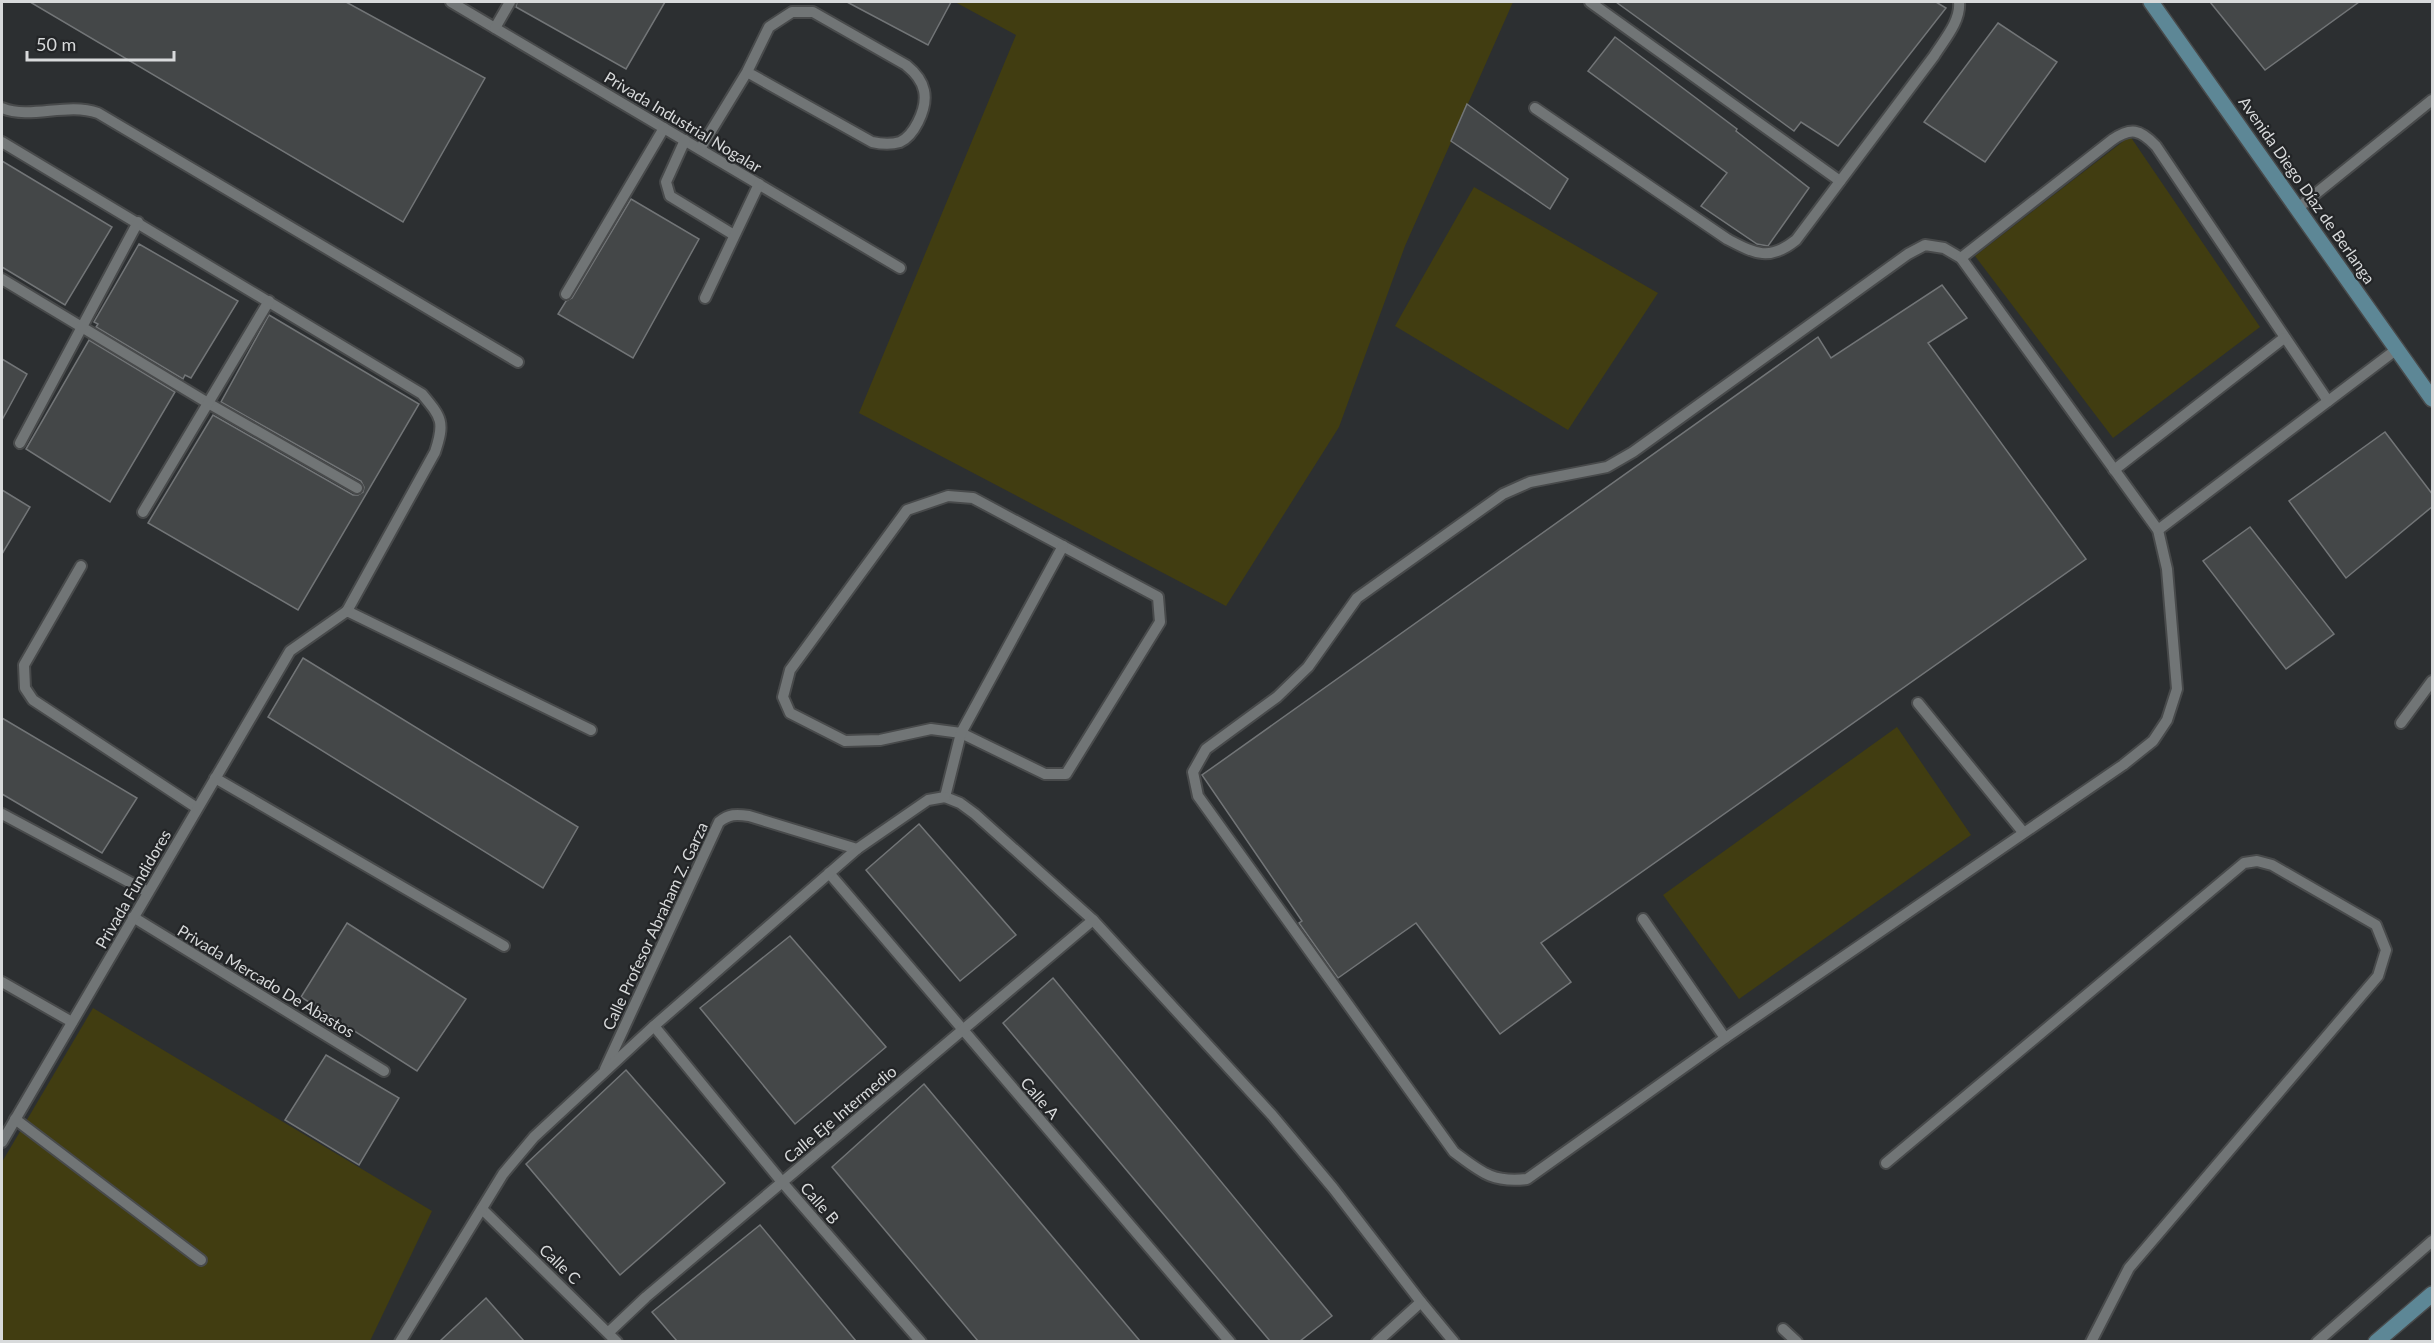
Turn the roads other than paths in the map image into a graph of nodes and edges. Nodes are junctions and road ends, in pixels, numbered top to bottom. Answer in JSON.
{"nodes":[{"id":1,"x":451,"y":2,"type":"edge"},
{"id":2,"x":510,"y":2,"type":"edge"},
{"id":3,"x":1590,"y":2,"type":"edge"},
{"id":4,"x":1959,"y":2,"type":"edge"},
{"id":5,"x":2151,"y":2,"type":"edge"},
{"id":6,"x":495,"y":28,"type":"junction"},
{"id":7,"x":747,"y":72,"type":"junction"},
{"id":8,"x":2433,"y":100,"type":"edge"},
{"id":9,"x":2,"y":108,"type":"edge"},
{"id":10,"x":1535,"y":108,"type":"dead end"},
{"id":11,"x":664,"y":128,"type":"junction"},
{"id":12,"x":685,"y":140,"type":"junction"},
{"id":13,"x":2,"y":142,"type":"edge"},
{"id":14,"x":700,"y":149,"type":"junction"},
{"id":15,"x":1840,"y":181,"type":"junction"},
{"id":16,"x":759,"y":184,"type":"junction"},
{"id":17,"x":2298,"y":208,"type":"junction"},
{"id":18,"x":138,"y":222,"type":"junction"},
{"id":19,"x":734,"y":235,"type":"junction"},
{"id":20,"x":1961,"y":258,"type":"junction"},
{"id":21,"x":900,"y":268,"type":"dead end"},
{"id":22,"x":2,"y":279,"type":"edge"},
{"id":23,"x":566,"y":294,"type":"dead end"},
{"id":24,"x":705,"y":298,"type":"dead end"},
{"id":25,"x":269,"y":301,"type":"junction"},
{"id":26,"x":82,"y":326,"type":"junction"},
{"id":27,"x":2284,"y":338,"type":"junction"},
{"id":28,"x":2397,"y":349,"type":"junction"},
{"id":29,"x":518,"y":362,"type":"dead end"},
{"id":30,"x":2433,"y":399,"type":"edge"},
{"id":31,"x":2328,"y":401,"type":"junction"},
{"id":32,"x":208,"y":403,"type":"junction"},
{"id":33,"x":20,"y":443,"type":"dead end"},
{"id":34,"x":2114,"y":470,"type":"junction"},
{"id":35,"x":357,"y":488,"type":"dead end"},
{"id":36,"x":143,"y":512,"type":"dead end"},
{"id":37,"x":2158,"y":530,"type":"junction"},
{"id":38,"x":1063,"y":546,"type":"junction"},
{"id":39,"x":81,"y":566,"type":"dead end"},
{"id":40,"x":347,"y":611,"type":"junction"},
{"id":41,"x":2433,"y":681,"type":"edge"},
{"id":42,"x":1918,"y":703,"type":"dead end"},
{"id":43,"x":2400,"y":723,"type":"dead end"},
{"id":44,"x":591,"y":730,"type":"dead end"},
{"id":45,"x":961,"y":733,"type":"junction"},
{"id":46,"x":215,"y":777,"type":"junction"},
{"id":47,"x":945,"y":797,"type":"junction"},
{"id":48,"x":197,"y":808,"type":"junction"},
{"id":49,"x":2,"y":814,"type":"edge"},
{"id":50,"x":2023,"y":832,"type":"junction"},
{"id":51,"x":856,"y":849,"type":"junction"},
{"id":52,"x":829,"y":873,"type":"junction"},
{"id":53,"x":148,"y":892,"type":"junction"},
{"id":54,"x":133,"y":917,"type":"junction"},
{"id":55,"x":1643,"y":919,"type":"dead end"},
{"id":56,"x":1093,"y":920,"type":"junction"},
{"id":57,"x":504,"y":946,"type":"dead end"},
{"id":58,"x":2,"y":982,"type":"edge"},
{"id":59,"x":72,"y":1022,"type":"junction"},
{"id":60,"x":654,"y":1026,"type":"junction"},
{"id":61,"x":962,"y":1031,"type":"junction"},
{"id":62,"x":1725,"y":1038,"type":"junction"},
{"id":63,"x":384,"y":1071,"type":"dead end"},
{"id":64,"x":602,"y":1075,"type":"junction"},
{"id":65,"x":15,"y":1119,"type":"junction"},
{"id":66,"x":2,"y":1142,"type":"edge"},
{"id":67,"x":1886,"y":1163,"type":"dead end"},
{"id":68,"x":782,"y":1182,"type":"junction"},
{"id":69,"x":482,"y":1209,"type":"junction"},
{"id":70,"x":2433,"y":1241,"type":"edge"},
{"id":71,"x":201,"y":1260,"type":"dead end"},
{"id":72,"x":2433,"y":1294,"type":"edge"},
{"id":73,"x":1421,"y":1302,"type":"junction"},
{"id":74,"x":1783,"y":1329,"type":"dead end"},
{"id":75,"x":609,"y":1332,"type":"junction"},
{"id":76,"x":402,"y":1337,"type":"edge"},
{"id":77,"x":414,"y":1341,"type":"edge"},
{"id":78,"x":617,"y":1341,"type":"edge"},
{"id":79,"x":921,"y":1341,"type":"edge"},
{"id":80,"x":1230,"y":1341,"type":"edge"},
{"id":81,"x":1377,"y":1341,"type":"edge"},
{"id":82,"x":1455,"y":1341,"type":"edge"},
{"id":83,"x":1797,"y":1341,"type":"edge"},
{"id":84,"x":2091,"y":1341,"type":"edge"},
{"id":85,"x":2318,"y":1341,"type":"edge"},
{"id":86,"x":2376,"y":1341,"type":"edge"}],
"edges":[{"from":1,"to":6,"type":"lane","name":"Privada Industrial Nogalar"},
{"from":2,"to":6,"type":"lane"},
{"from":3,"to":15,"type":"lane"},
{"from":4,"to":15,"type":"lane"},
{"from":5,"to":17,"type":"street","name":"Avenida Diego Díaz de Berlanga"},
{"from":6,"to":11,"type":"lane","name":"Privada Industrial Nogalar"},
{"from":7,"to":7,"type":"lane"},
{"from":7,"to":14,"type":"lane"},
{"from":8,"to":17,"type":"lane"},
{"from":9,"to":29,"type":"lane"},
{"from":10,"to":15,"type":"lane"},
{"from":11,"to":12,"type":"lane","name":"Privada Industrial Nogalar"},
{"from":11,"to":23,"type":"lane"},
{"from":12,"to":14,"type":"lane","name":"Privada Industrial Nogalar"},
{"from":12,"to":19,"type":"lane"},
{"from":13,"to":18,"type":"lane"},
{"from":14,"to":16,"type":"lane","name":"Privada Industrial Nogalar"},
{"from":16,"to":19,"type":"lane"},
{"from":16,"to":21,"type":"lane","name":"Privada Industrial Nogalar"},
{"from":17,"to":28,"type":"street","name":"Avenida Diego Díaz de Berlanga"},
{"from":18,"to":25,"type":"lane"},
{"from":18,"to":26,"type":"lane"},
{"from":19,"to":24,"type":"lane"},
{"from":20,"to":27,"type":"lane"},
{"from":20,"to":34,"type":"lane"},
{"from":20,"to":62,"type":"lane"},
{"from":22,"to":26,"type":"lane"},
{"from":25,"to":32,"type":"lane"},
{"from":25,"to":40,"type":"lane"},
{"from":26,"to":32,"type":"lane"},
{"from":26,"to":33,"type":"lane"},
{"from":27,"to":31,"type":"lane"},
{"from":27,"to":34,"type":"lane"},
{"from":28,"to":30,"type":"street","name":"Avenida Diego Díaz de Berlanga"},
{"from":28,"to":31,"type":"lane"},
{"from":31,"to":37,"type":"lane"},
{"from":32,"to":35,"type":"lane"},
{"from":32,"to":36,"type":"lane"},
{"from":34,"to":37,"type":"lane"},
{"from":37,"to":50,"type":"lane"},
{"from":38,"to":45,"type":"lane"},
{"from":38,"to":45,"type":"lane"},
{"from":38,"to":45,"type":"lane"},
{"from":39,"to":48,"type":"lane"},
{"from":40,"to":44,"type":"lane"},
{"from":40,"to":46,"type":"lane","name":"Privada Fundidores"},
{"from":41,"to":43,"type":"lane"},
{"from":42,"to":50,"type":"lane"},
{"from":45,"to":47,"type":"lane"},
{"from":46,"to":48,"type":"lane","name":"Privada Fundidores"},
{"from":46,"to":57,"type":"lane"},
{"from":47,"to":51,"type":"lane","name":"Calle Profesor Abraham Z. Garza"},
{"from":47,"to":56,"type":"lane"},
{"from":48,"to":53,"type":"lane","name":"Privada Fundidores"},
{"from":49,"to":53,"type":"lane"},
{"from":50,"to":62,"type":"lane"},
{"from":51,"to":52,"type":"lane","name":"Calle Profesor Abraham Z. Garza"},
{"from":51,"to":64,"type":"lane","name":"Calle Profesor Abraham Z. Garza"},
{"from":52,"to":60,"type":"lane","name":"Calle Profesor Abraham Z. Garza"},
{"from":52,"to":61,"type":"lane","name":"Calle A"},
{"from":53,"to":54,"type":"lane","name":"Privada Fundidores"},
{"from":54,"to":59,"type":"lane","name":"Privada Fundidores"},
{"from":54,"to":63,"type":"lane","name":"Privada Mercado De Abastos"},
{"from":55,"to":62,"type":"lane"},
{"from":56,"to":61,"type":"lane","name":"Calle Eje Intermedio"},
{"from":56,"to":73,"type":"lane"},
{"from":58,"to":59,"type":"lane"},
{"from":59,"to":65,"type":"lane","name":"Privada Fundidores"},
{"from":60,"to":64,"type":"lane","name":"Calle Profesor Abraham Z. Garza"},
{"from":60,"to":68,"type":"lane","name":"Calle B"},
{"from":61,"to":68,"type":"lane","name":"Calle Eje Intermedio"},
{"from":61,"to":80,"type":"lane","name":"Calle A"},
{"from":64,"to":69,"type":"lane","name":"Calle Profesor Abraham Z. Garza"},
{"from":65,"to":66,"type":"lane","name":"Privada Fundidores"},
{"from":65,"to":71,"type":"lane"},
{"from":67,"to":84,"type":"lane"},
{"from":68,"to":75,"type":"lane","name":"Calle Eje Intermedio"},
{"from":68,"to":79,"type":"lane","name":"Calle B"},
{"from":69,"to":75,"type":"lane","name":"Calle C"},
{"from":69,"to":76,"type":"lane","name":"Calle Profesor Abraham Z. Garza"},
{"from":70,"to":85,"type":"lane"},
{"from":72,"to":86,"type":"street"},
{"from":73,"to":81,"type":"lane"},
{"from":73,"to":82,"type":"lane"},
{"from":74,"to":83,"type":"lane"},
{"from":75,"to":78,"type":"lane","name":"Calle C"},
{"from":76,"to":77,"type":"lane"}]}
